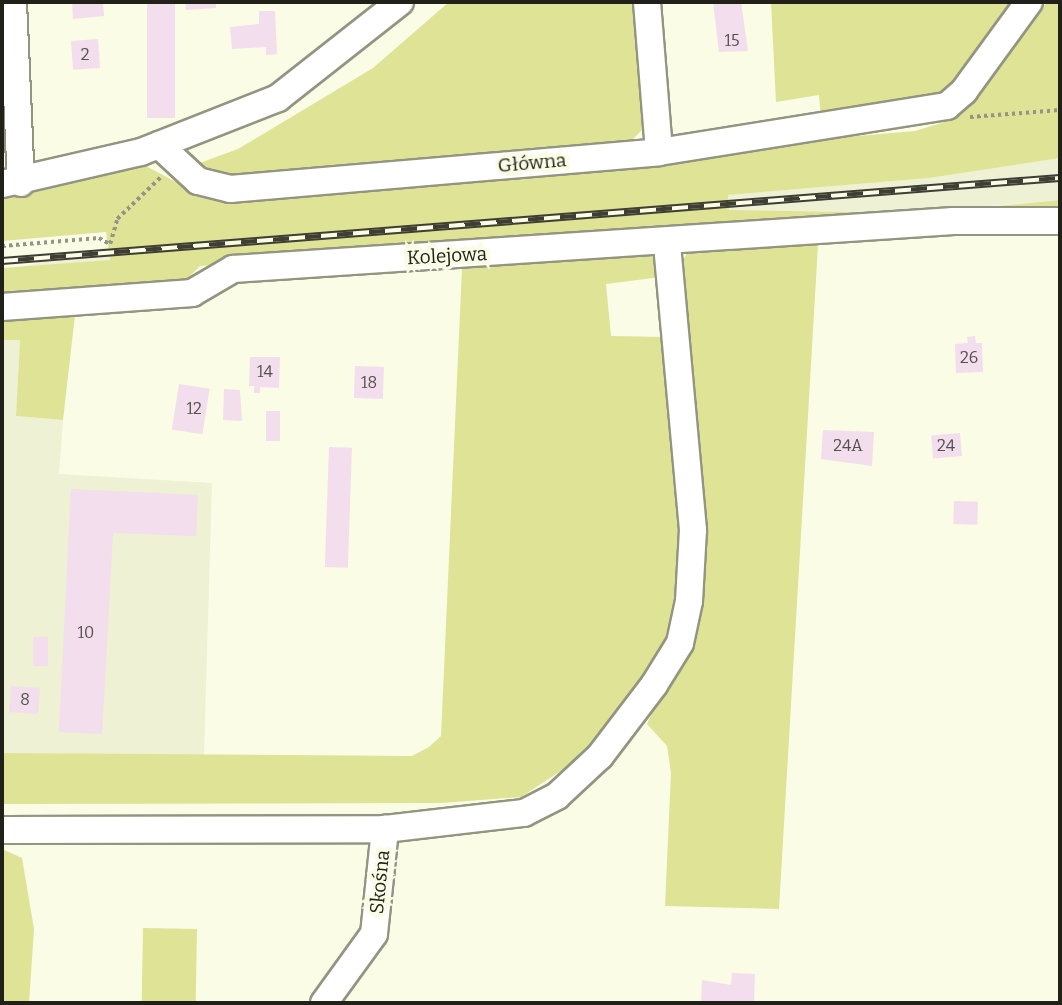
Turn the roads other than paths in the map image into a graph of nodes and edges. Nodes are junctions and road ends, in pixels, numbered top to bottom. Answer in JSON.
{"nodes":[{"id":1,"x":13,"y":2,"type":"edge"},
{"id":2,"x":400,"y":2,"type":"edge"},
{"id":3,"x":647,"y":2,"type":"edge"},
{"id":4,"x":1029,"y":2,"type":"edge"},
{"id":5,"x":659,"y":152,"type":"junction"},
{"id":6,"x":166,"y":153,"type":"junction"},
{"id":7,"x":11,"y":183,"type":"edge"},
{"id":8,"x":1060,"y":221,"type":"edge"},
{"id":9,"x":667,"y":242,"type":"junction"},
{"id":10,"x":2,"y":307,"type":"edge"},
{"id":11,"x":385,"y":829,"type":"junction"},
{"id":12,"x":2,"y":830,"type":"edge"},
{"id":13,"x":324,"y":1003,"type":"edge"}],
"edges":[{"from":1,"to":7,"type":"street"},
{"from":2,"to":6,"type":"street"},
{"from":3,"to":5,"type":"street"},
{"from":4,"to":5,"type":"street","name":"Główna"},
{"from":5,"to":6,"type":"street","name":"Główna"},
{"from":6,"to":7,"type":"street"},
{"from":8,"to":9,"type":"street","name":"Kolejowa"},
{"from":9,"to":10,"type":"street","name":"Kolejowa"},
{"from":9,"to":11,"type":"street"},
{"from":11,"to":12,"type":"street"},
{"from":11,"to":13,"type":"street","name":"Skośna"}]}
